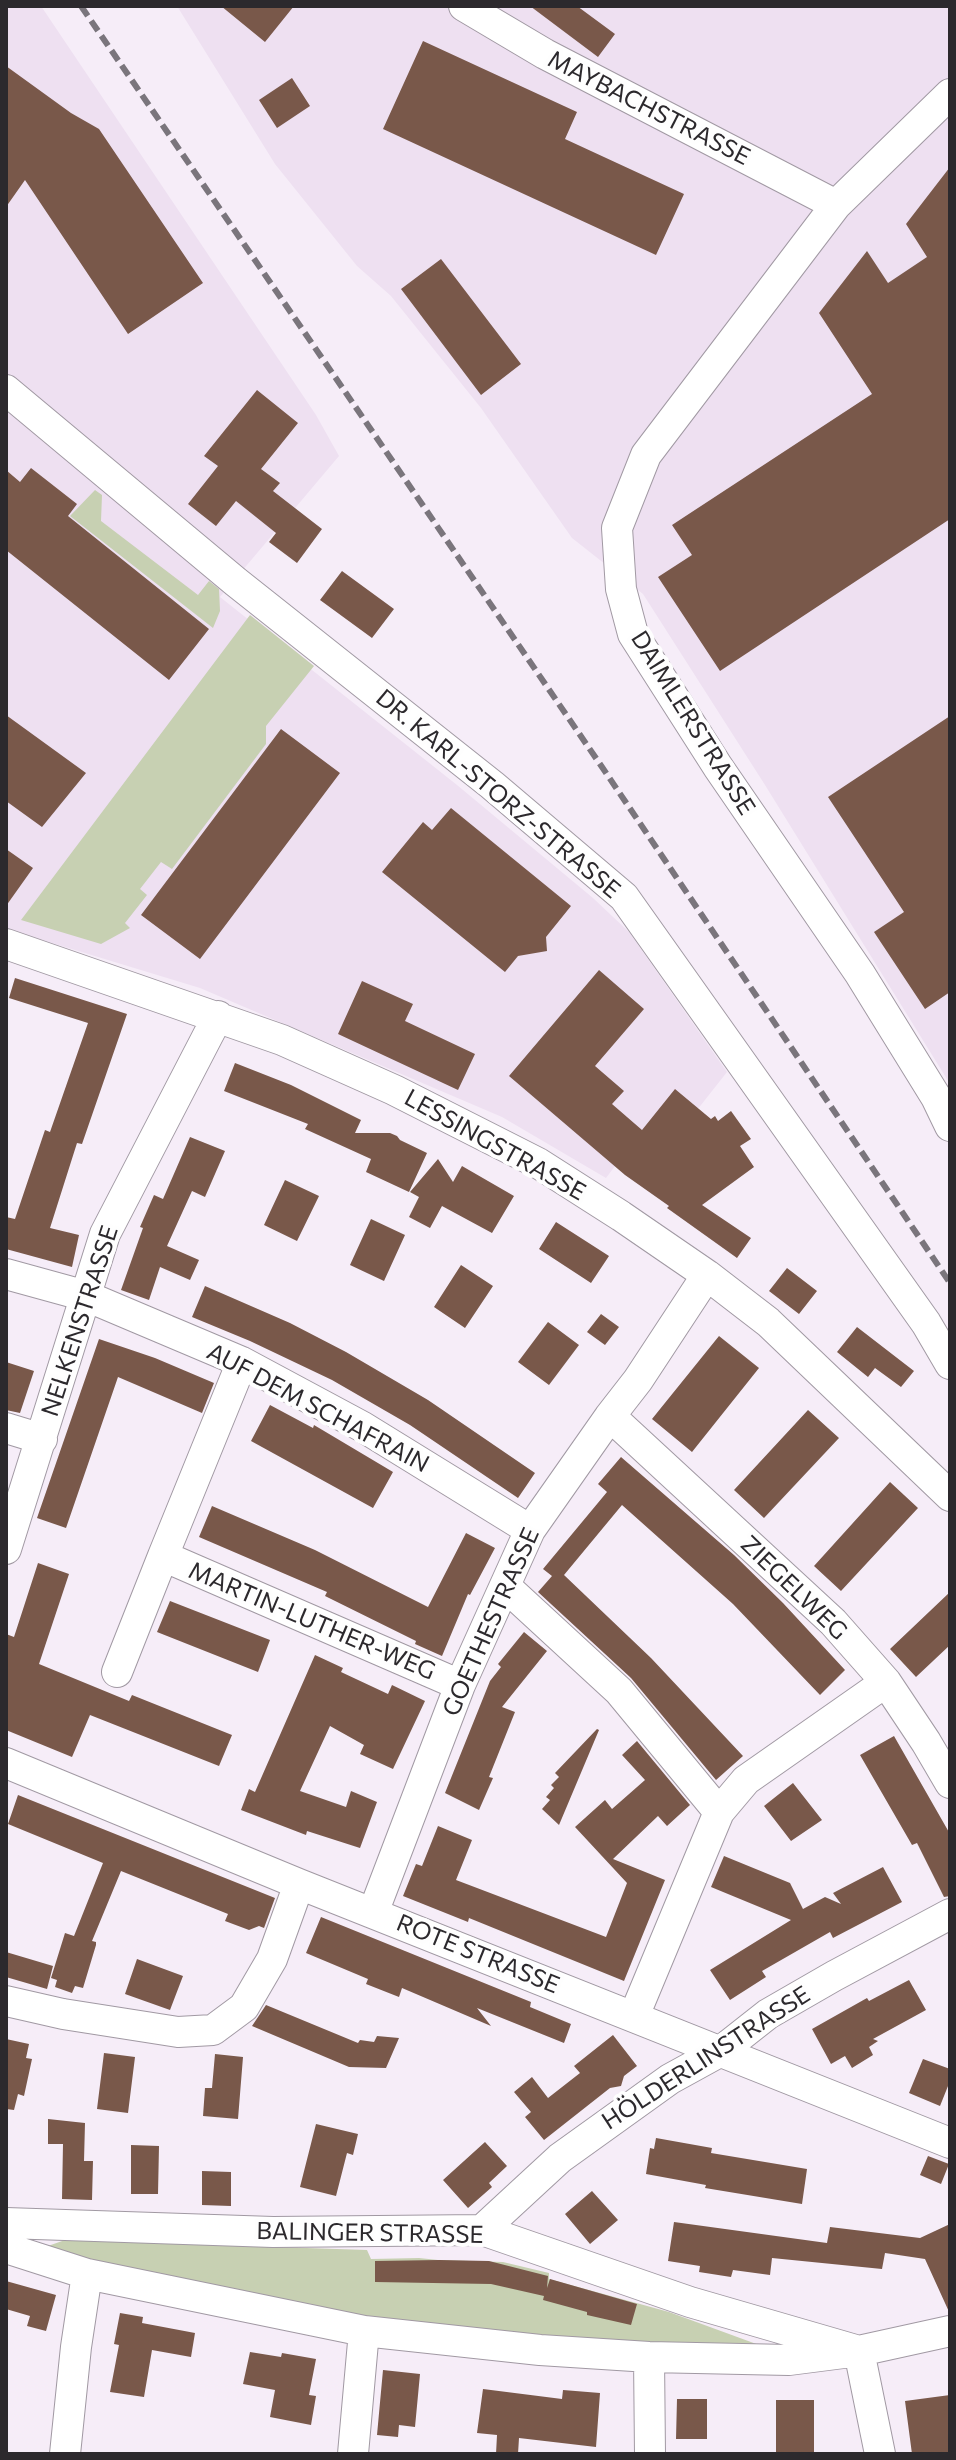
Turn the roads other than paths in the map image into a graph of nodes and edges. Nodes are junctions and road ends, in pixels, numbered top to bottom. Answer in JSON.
{"nodes":[{"id":1,"x":464,"y":6,"type":"edge"},
{"id":2,"x":950,"y":94,"type":"edge"},
{"id":3,"x":836,"y":205,"type":"junction"},
{"id":4,"x":6,"y":390,"type":"edge"},
{"id":5,"x":6,"y":944,"type":"edge"},
{"id":6,"x":218,"y":1016,"type":"junction"},
{"id":7,"x":950,"y":1126,"type":"edge"},
{"id":8,"x":6,"y":1274,"type":"edge"},
{"id":9,"x":707,"y":1275,"type":"junction"},
{"id":10,"x":86,"y":1296,"type":"junction"},
{"id":11,"x":242,"y":1362,"type":"junction"},
{"id":12,"x":950,"y":1364,"type":"edge"},
{"id":13,"x":610,"y":1416,"type":"junction"},
{"id":14,"x":6,"y":1428,"type":"edge"},
{"id":15,"x":42,"y":1439,"type":"junction"},
{"id":16,"x":950,"y":1496,"type":"edge"},
{"id":17,"x":530,"y":1530,"type":"junction"},
{"id":18,"x":6,"y":1549,"type":"edge"},
{"id":19,"x":163,"y":1556,"type":"junction"},
{"id":20,"x":505,"y":1586,"type":"junction"},
{"id":21,"x":117,"y":1672,"type":"dead end"},
{"id":22,"x":886,"y":1682,"type":"junction"},
{"id":23,"x":460,"y":1685,"type":"junction"},
{"id":24,"x":6,"y":1763,"type":"edge"},
{"id":25,"x":950,"y":1783,"type":"edge"},
{"id":26,"x":719,"y":1812,"type":"junction"},
{"id":27,"x":299,"y":1884,"type":"junction"},
{"id":28,"x":373,"y":1913,"type":"junction"},
{"id":29,"x":950,"y":1914,"type":"edge"},
{"id":30,"x":6,"y":2001,"type":"edge"},
{"id":31,"x":634,"y":2016,"type":"junction"},
{"id":32,"x":721,"y":2051,"type":"junction"},
{"id":33,"x":950,"y":2143,"type":"edge"},
{"id":34,"x":6,"y":2223,"type":"edge"},
{"id":35,"x":482,"y":2230,"type":"junction"},
{"id":36,"x":6,"y":2248,"type":"edge"},
{"id":37,"x":87,"y":2274,"type":"junction"},
{"id":38,"x":364,"y":2331,"type":"junction"},
{"id":39,"x":950,"y":2331,"type":"edge"},
{"id":40,"x":859,"y":2351,"type":"junction"},
{"id":41,"x":649,"y":2357,"type":"junction"},
{"id":42,"x":65,"y":2454,"type":"edge"},
{"id":43,"x":353,"y":2454,"type":"edge"},
{"id":44,"x":650,"y":2454,"type":"edge"},
{"id":45,"x":880,"y":2454,"type":"edge"}],
"edges":[{"from":1,"to":3,"type":"street","name":"MAYBACHSTRASSE"},
{"from":2,"to":3,"type":"street","name":"DAIMLERSTRASSE"},
{"from":3,"to":7,"type":"street","name":"DAIMLERSTRASSE"},
{"from":4,"to":12,"type":"street","name":"DR. KARL-STORZ-STRASSE"},
{"from":5,"to":6,"type":"street","name":"LESSINGSTRASSE"},
{"from":6,"to":9,"type":"street","name":"LESSINGSTRASSE"},
{"from":6,"to":10,"type":"street","name":"NELKENSTRASSE"},
{"from":8,"to":10,"type":"street","name":"AUF DEM SCHAFRAIN"},
{"from":9,"to":13,"type":"street","name":"GOETHESTRASSE"},
{"from":9,"to":16,"type":"street","name":"LESSINGSTRASSE"},
{"from":10,"to":11,"type":"street","name":"AUF DEM SCHAFRAIN"},
{"from":10,"to":15,"type":"street","name":"NELKENSTRASSE"},
{"from":11,"to":17,"type":"street","name":"AUF DEM SCHAFRAIN"},
{"from":11,"to":19,"type":"street","name":"MARTIN-LUTHER-WEG"},
{"from":13,"to":17,"type":"street","name":"GOETHESTRASSE"},
{"from":13,"to":22,"type":"street","name":"ZIEGELWEG"},
{"from":14,"to":15,"type":"street"},
{"from":15,"to":18,"type":"street","name":"NELKENSTRASSE"},
{"from":17,"to":20,"type":"street","name":"GOETHESTRASSE"},
{"from":19,"to":21,"type":"street","name":"MARTIN-LUTHER-WEG"},
{"from":19,"to":23,"type":"street","name":"MARTIN-LUTHER-WEG"},
{"from":20,"to":23,"type":"street","name":"GOETHESTRASSE"},
{"from":20,"to":26,"type":"street"},
{"from":22,"to":25,"type":"street","name":"ZIEGELWEG"},
{"from":22,"to":26,"type":"street"},
{"from":23,"to":28,"type":"street","name":"GOETHESTRASSE"},
{"from":24,"to":27,"type":"street","name":"ROTE STRASSE"},
{"from":26,"to":31,"type":"street"},
{"from":27,"to":28,"type":"street","name":"ROTE STRASSE"},
{"from":27,"to":30,"type":"street"},
{"from":28,"to":31,"type":"street","name":"ROTE STRASSE"},
{"from":29,"to":32,"type":"street","name":"HÖLDERLINSTRASSE"},
{"from":31,"to":32,"type":"street","name":"ROTE STRASSE"},
{"from":32,"to":33,"type":"street","name":"ROTE STRASSE"},
{"from":32,"to":35,"type":"street","name":"HÖLDERLINSTRASSE"},
{"from":34,"to":35,"type":"street","name":"BALINGER STRASSE"},
{"from":35,"to":40,"type":"street","name":"BALINGER STRASSE"},
{"from":36,"to":37,"type":"street","name":"BALINGER STRASSE"},
{"from":37,"to":38,"type":"street","name":"BALINGER STRASSE"},
{"from":37,"to":42,"type":"street"},
{"from":38,"to":41,"type":"street","name":"BALINGER STRASSE"},
{"from":38,"to":43,"type":"street"},
{"from":39,"to":40,"type":"street","name":"BALINGER STRASSE"},
{"from":40,"to":41,"type":"street","name":"BALINGER STRASSE"},
{"from":40,"to":45,"type":"street"},
{"from":41,"to":44,"type":"street"}]}
